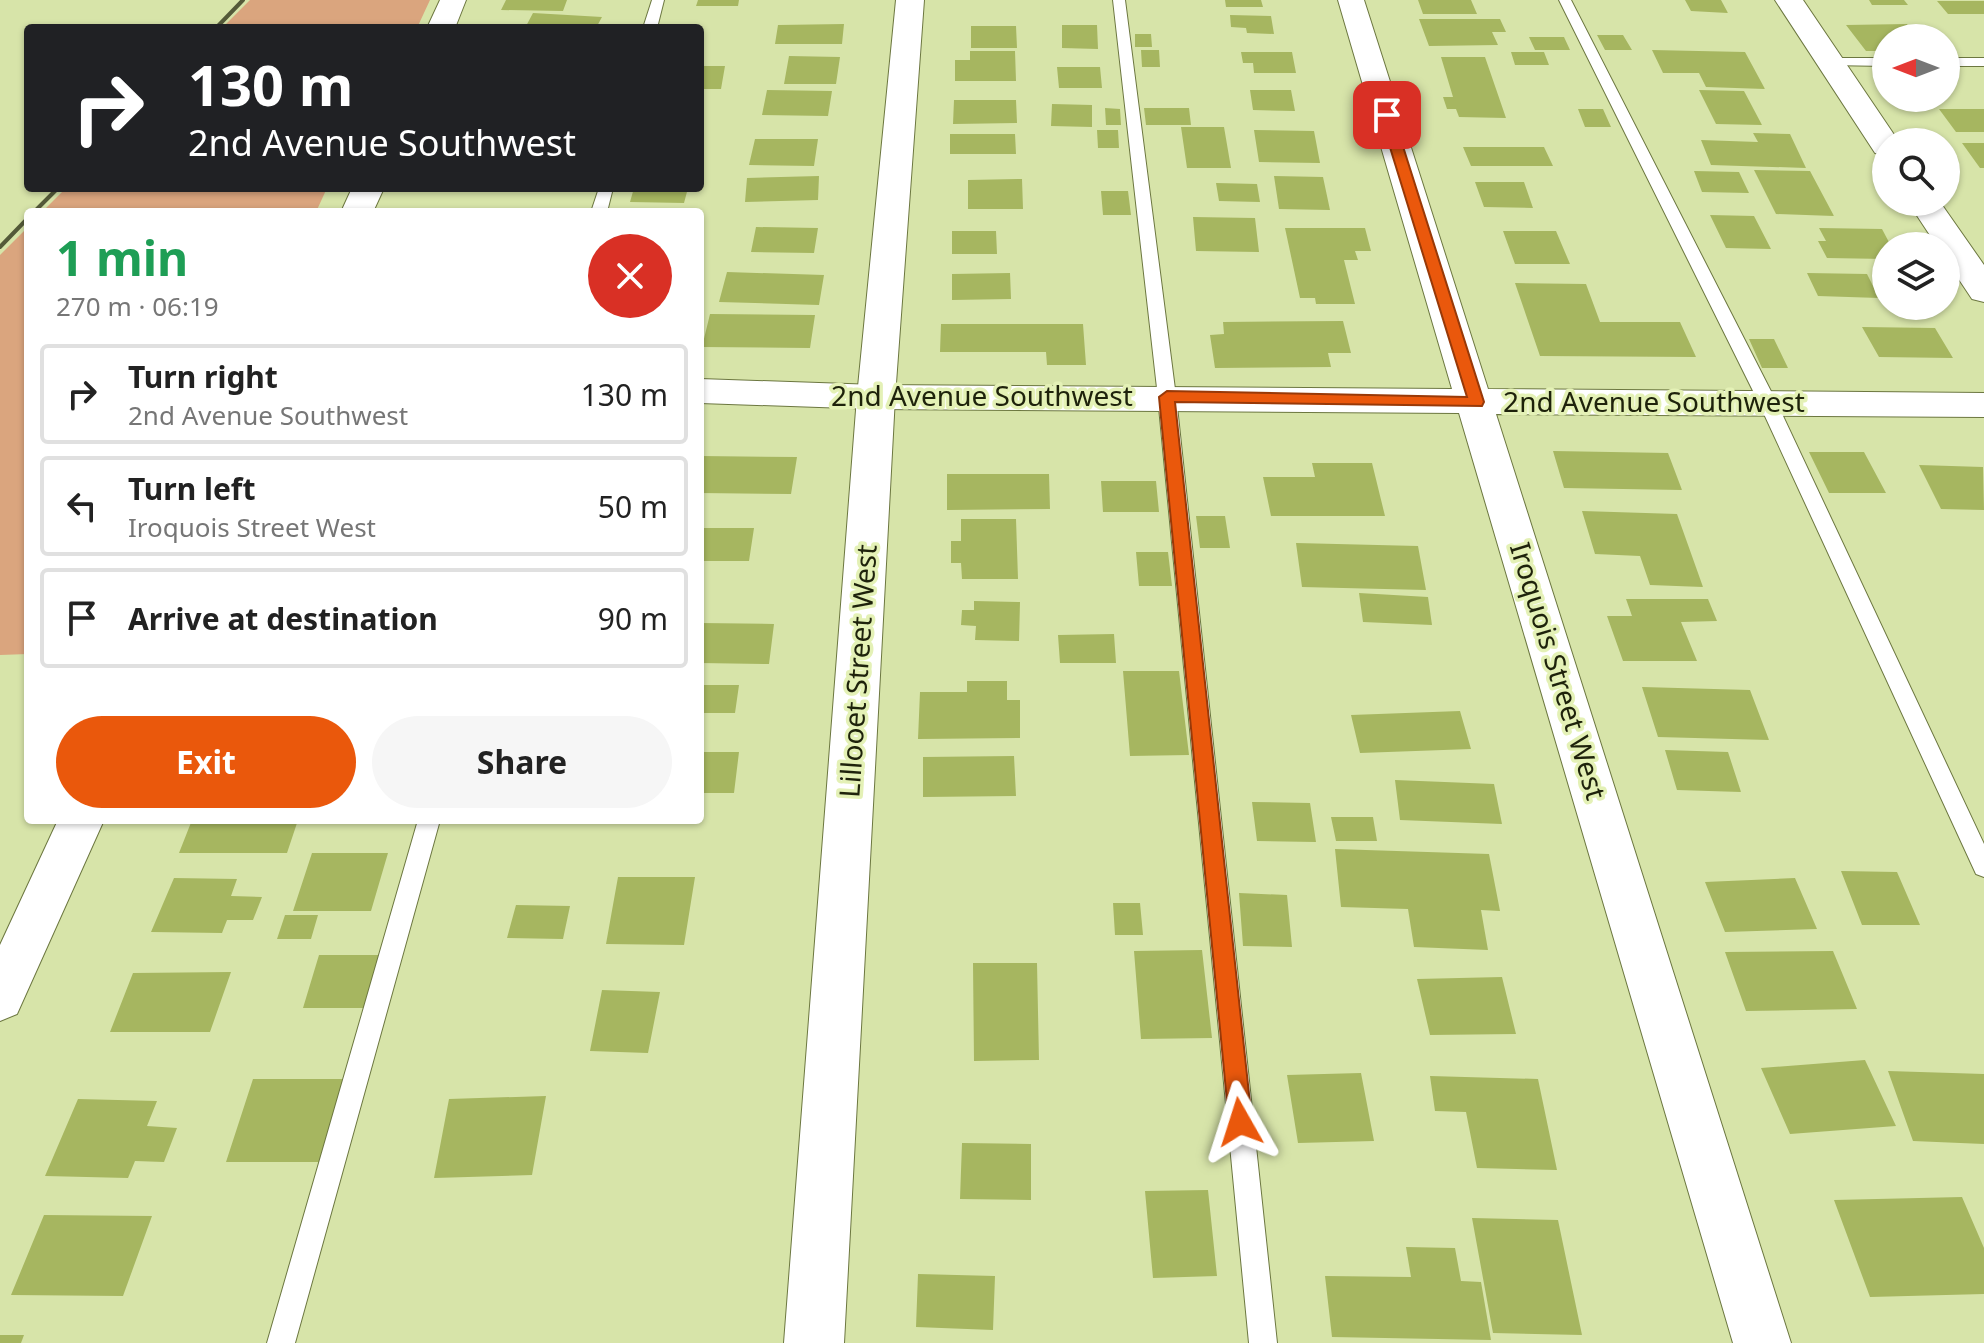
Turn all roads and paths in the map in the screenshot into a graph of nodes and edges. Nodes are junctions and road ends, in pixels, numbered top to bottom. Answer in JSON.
{"nodes":[{"id":1,"x":453,"y":0,"type":"edge"},
{"id":2,"x":658,"y":0,"type":"edge"},
{"id":3,"x":910,"y":0,"type":"edge"},
{"id":4,"x":1119,"y":0,"type":"edge"},
{"id":5,"x":1351,"y":0,"type":"edge"},
{"id":6,"x":1565,"y":0,"type":"edge"},
{"id":7,"x":1789,"y":0,"type":"edge"},
{"id":8,"x":443,"y":24,"type":"edge"},
{"id":9,"x":651,"y":24,"type":"edge"},
{"id":10,"x":1829,"y":61,"type":"junction"},
{"id":11,"x":1872,"y":62,"type":"edge"},
{"id":12,"x":1960,"y":62,"type":"edge"},
{"id":13,"x":1984,"y":62,"type":"edge"},
{"id":14,"x":1874,"y":128,"type":"edge"},
{"id":15,"x":1933,"y":216,"type":"edge"},
{"id":16,"x":1984,"y":291,"type":"edge"},
{"id":17,"x":704,"y":391,"type":"edge"},
{"id":18,"x":876,"y":397,"type":"junction"},
{"id":19,"x":1167,"y":397,"type":"junction"},
{"id":20,"x":1767,"y":401,"type":"junction"},
{"id":21,"x":1477,"y":402,"type":"junction"},
{"id":22,"x":1984,"y":405,"type":"edge"},
{"id":23,"x":79,"y":824,"type":"edge"},
{"id":24,"x":428,"y":824,"type":"edge"},
{"id":25,"x":1984,"y":867,"type":"edge"},
{"id":26,"x":0,"y":998,"type":"edge"},
{"id":27,"x":281,"y":1343,"type":"edge"},
{"id":28,"x":814,"y":1343,"type":"edge"},
{"id":29,"x":1263,"y":1343,"type":"edge"},
{"id":30,"x":1762,"y":1343,"type":"edge"}],
"edges":[{"from":1,"to":8,"type":"street"},
{"from":2,"to":9,"type":"lane"},
{"from":3,"to":18,"type":"street","name":"Lillooet Street West"},
{"from":4,"to":19,"type":"lane"},
{"from":5,"to":21,"type":"street","name":"Iroquois Street West"},
{"from":6,"to":20,"type":"lane"},
{"from":7,"to":10,"type":"street"},
{"from":10,"to":11,"type":"lane"},
{"from":10,"to":14,"type":"street"},
{"from":12,"to":13,"type":"lane"},
{"from":15,"to":16,"type":"street"},
{"from":17,"to":18,"type":"street","name":"2nd Avenue Southwest"},
{"from":18,"to":19,"type":"street","name":"2nd Avenue Southwest"},
{"from":18,"to":28,"type":"street","name":"Lillooet Street West"},
{"from":19,"to":21,"type":"street","name":"2nd Avenue Southwest"},
{"from":19,"to":29,"type":"lane"},
{"from":20,"to":21,"type":"street","name":"2nd Avenue Southwest"},
{"from":20,"to":22,"type":"street","name":"2nd Avenue Southwest"},
{"from":20,"to":25,"type":"lane"},
{"from":21,"to":30,"type":"street","name":"Iroquois Street West"},
{"from":23,"to":26,"type":"street"},
{"from":24,"to":27,"type":"lane"}]}
